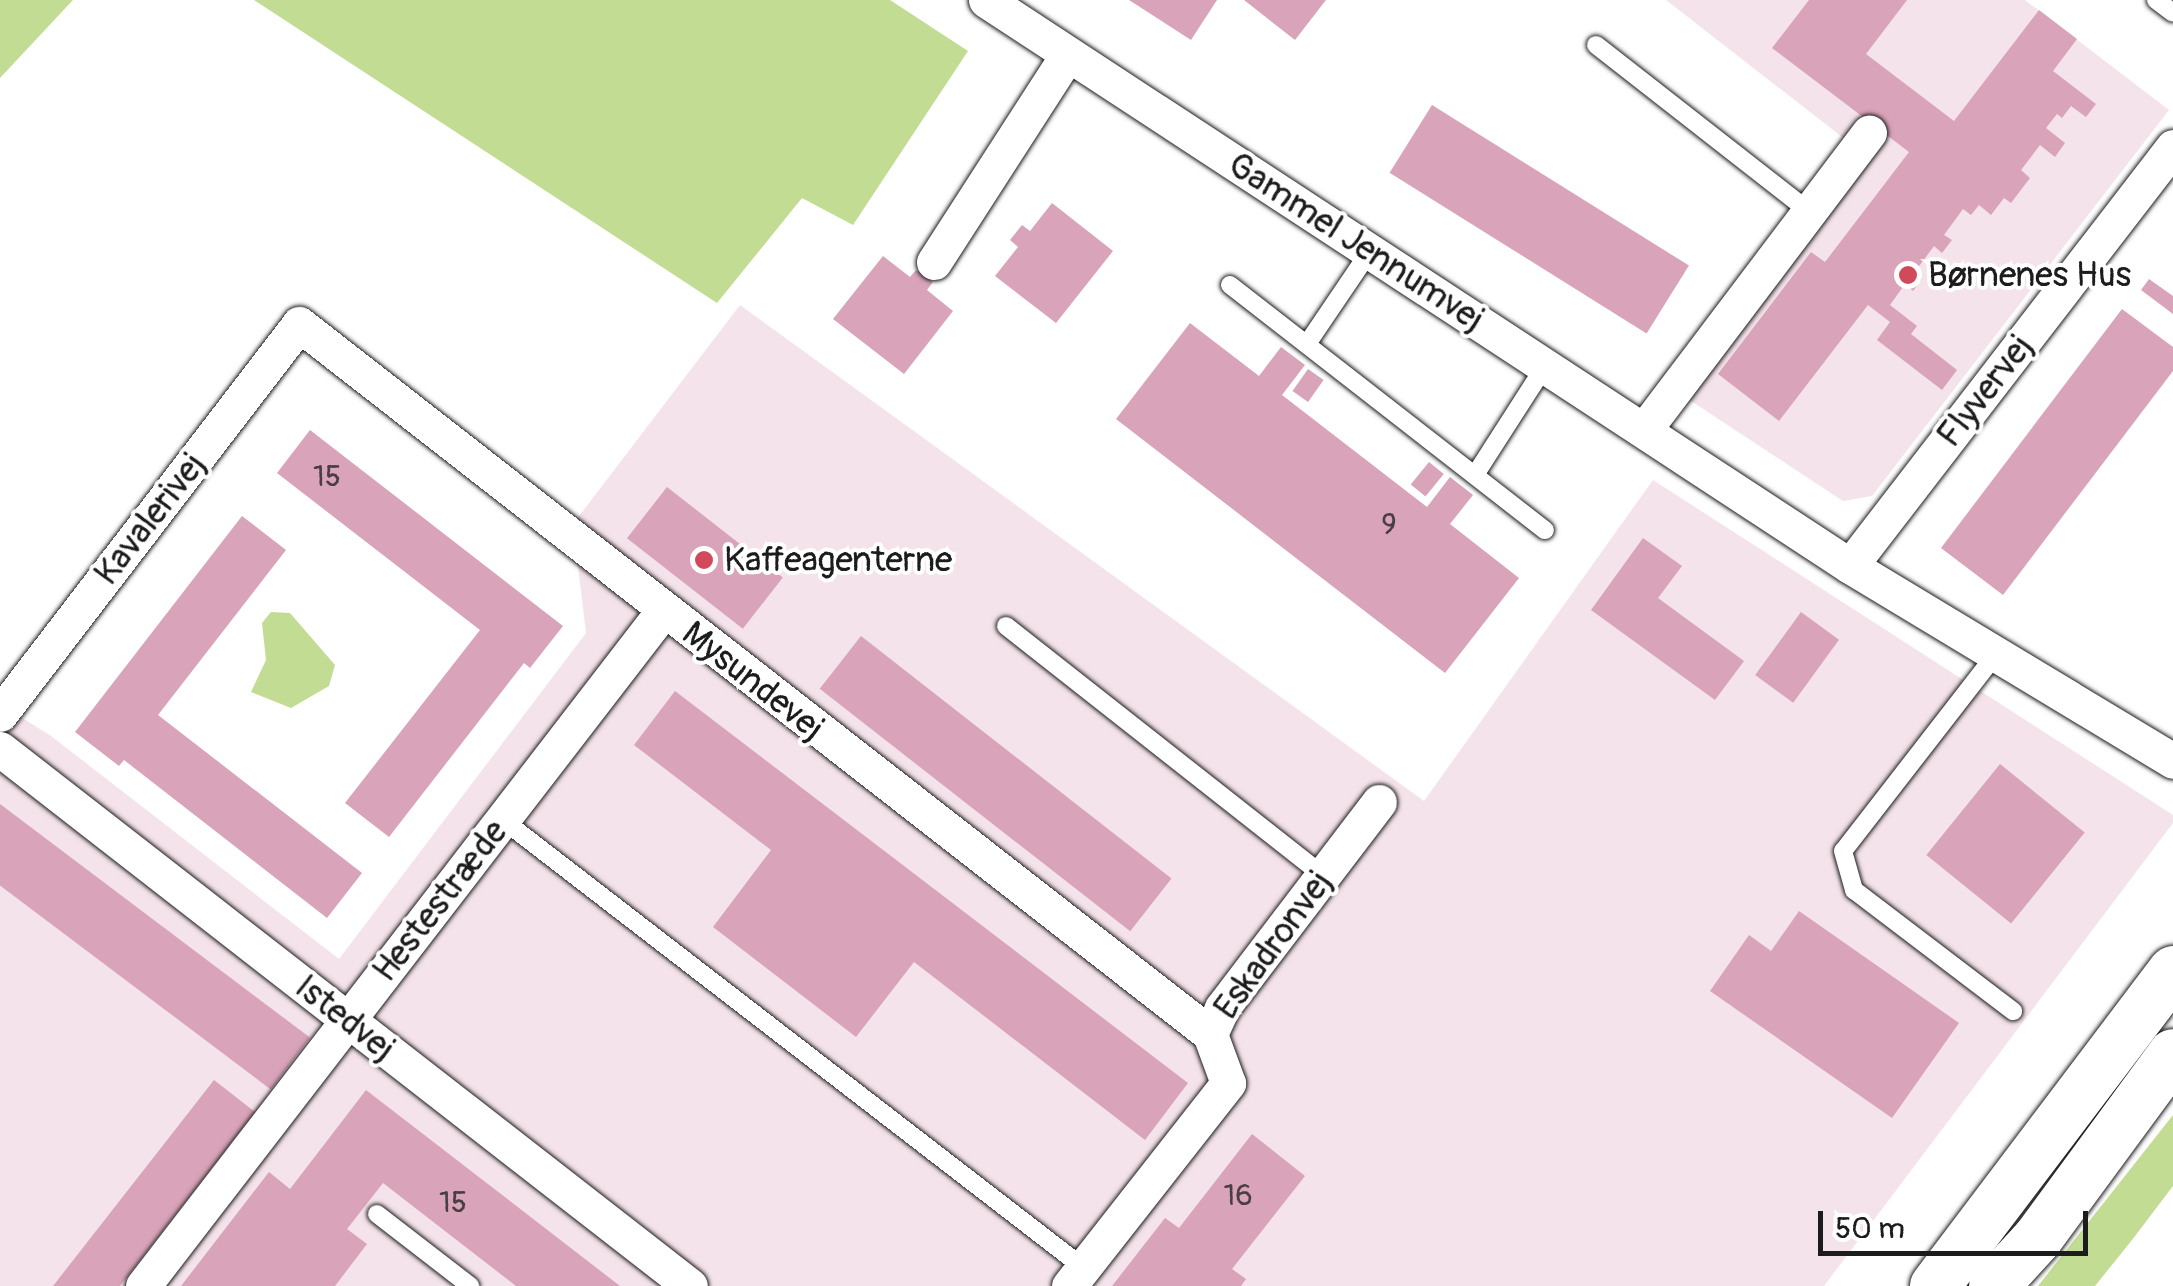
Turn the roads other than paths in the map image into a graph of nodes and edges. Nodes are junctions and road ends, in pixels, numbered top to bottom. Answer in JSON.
{"nodes":[{"id":1,"x":986,"y":0,"type":"edge"},
{"id":2,"x":2156,"y":0,"type":"edge"},
{"id":3,"x":2173,"y":13,"type":"edge"},
{"id":4,"x":1596,"y":45,"type":"dead end"},
{"id":5,"x":1068,"y":54,"type":"junction"},
{"id":6,"x":1869,"y":133,"type":"dead end"},
{"id":7,"x":2168,"y":165,"type":"edge"},
{"id":8,"x":1810,"y":212,"type":"junction"},
{"id":9,"x":1370,"y":251,"type":"junction"},
{"id":10,"x":934,"y":262,"type":"dead end"},
{"id":11,"x":1230,"y":284,"type":"dead end"},
{"id":12,"x":299,"y":324,"type":"joint"},
{"id":13,"x":1307,"y":344,"type":"junction"},
{"id":14,"x":1545,"y":366,"type":"junction"},
{"id":15,"x":1644,"y":430,"type":"junction"},
{"id":16,"x":1474,"y":474,"type":"junction"},
{"id":17,"x":1546,"y":530,"type":"dead end"},
{"id":18,"x":1850,"y":566,"type":"junction"},
{"id":19,"x":663,"y":612,"type":"junction"},
{"id":20,"x":1006,"y":626,"type":"dead end"},
{"id":21,"x":1996,"y":654,"type":"junction"},
{"id":22,"x":0,"y":714,"type":"edge"},
{"id":23,"x":0,"y":749,"type":"edge"},
{"id":24,"x":2173,"y":761,"type":"edge"},
{"id":25,"x":1379,"y":802,"type":"dead end"},
{"id":26,"x":503,"y":820,"type":"junction"},
{"id":27,"x":1322,"y":874,"type":"junction"},
{"id":28,"x":2173,"y":971,"type":"edge"},
{"id":29,"x":2013,"y":1012,"type":"dead end"},
{"id":30,"x":348,"y":1020,"type":"junction"},
{"id":31,"x":1210,"y":1034,"type":"junction"},
{"id":32,"x":2173,"y":1054,"type":"edge"},
{"id":33,"x":377,"y":1214,"type":"dead end"},
{"id":34,"x":1076,"y":1277,"type":"edge"},
{"id":35,"x":144,"y":1286,"type":"edge"},
{"id":36,"x":470,"y":1286,"type":"edge"},
{"id":37,"x":690,"y":1286,"type":"edge"},
{"id":38,"x":1936,"y":1286,"type":"edge"},
{"id":39,"x":1994,"y":1286,"type":"edge"}],
"edges":[{"from":1,"to":5,"type":"street","name":"Gammel Jennumvej"},
{"from":2,"to":3,"type":"lane"},
{"from":4,"to":8,"type":"lane"},
{"from":5,"to":9,"type":"street","name":"Gammel Jennumvej"},
{"from":5,"to":10,"type":"street"},
{"from":6,"to":8,"type":"street"},
{"from":7,"to":18,"type":"street","name":"Flyvervej"},
{"from":8,"to":15,"type":"street"},
{"from":9,"to":13,"type":"lane"},
{"from":9,"to":14,"type":"street","name":"Gammel Jennumvej"},
{"from":11,"to":13,"type":"lane"},
{"from":12,"to":19,"type":"street","name":"Mysundevej"},
{"from":12,"to":22,"type":"street","name":"Kavalerivej"},
{"from":13,"to":16,"type":"lane"},
{"from":14,"to":15,"type":"street","name":"Gammel Jennumvej"},
{"from":14,"to":16,"type":"lane"},
{"from":15,"to":18,"type":"street","name":"Gammel Jennumvej"},
{"from":16,"to":17,"type":"lane"},
{"from":18,"to":21,"type":"street","name":"Gammel Jennumvej"},
{"from":19,"to":26,"type":"street","name":"Hestestræde"},
{"from":19,"to":31,"type":"street","name":"Mysundevej"},
{"from":20,"to":27,"type":"lane"},
{"from":21,"to":24,"type":"street","name":"Gammel Jennumvej"},
{"from":21,"to":29,"type":"lane"},
{"from":23,"to":30,"type":"street","name":"Istedvej"},
{"from":25,"to":27,"type":"street","name":"Eskadronvej"},
{"from":26,"to":30,"type":"street","name":"Hestestræde"},
{"from":26,"to":34,"type":"lane"},
{"from":27,"to":31,"type":"street","name":"Eskadronvej"},
{"from":28,"to":38,"type":"main road"},
{"from":30,"to":35,"type":"street","name":"Hestestræde"},
{"from":30,"to":37,"type":"street","name":"Istedvej"},
{"from":31,"to":34,"type":"street","name":"Eskadronvej"},
{"from":32,"to":39,"type":"main road"},
{"from":33,"to":36,"type":"lane"}]}
